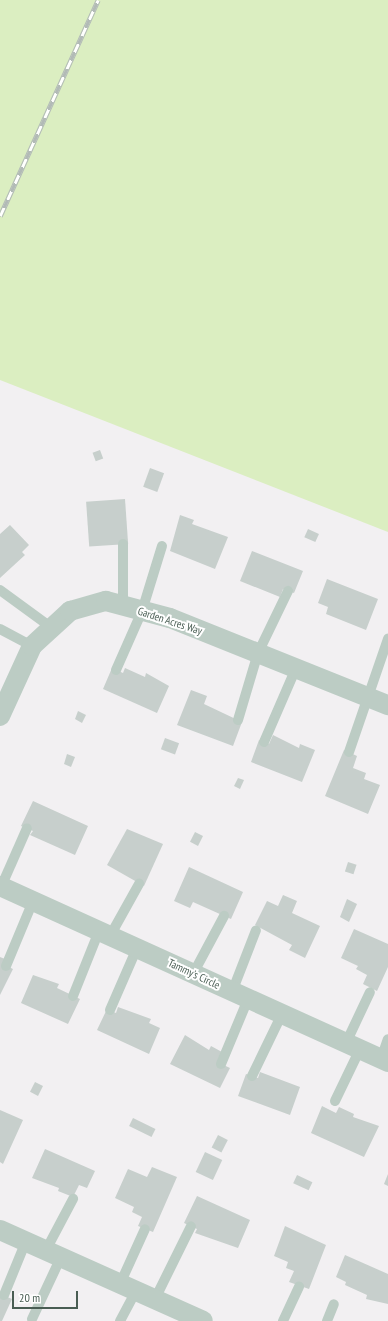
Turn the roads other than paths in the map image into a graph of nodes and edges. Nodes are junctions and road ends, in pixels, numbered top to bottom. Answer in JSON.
{"nodes":[{"id":1,"x":123,"y":544,"type":"dead end"},
{"id":2,"x":162,"y":546,"type":"dead end"},
{"id":3,"x":0,"y":590,"type":"edge"},
{"id":4,"x":288,"y":591,"type":"dead end"},
{"id":5,"x":133,"y":608,"type":"junction"},
{"id":6,"x":52,"y":628,"type":"junction"},
{"id":7,"x":0,"y":629,"type":"edge"},
{"id":8,"x":388,"y":639,"type":"edge"},
{"id":9,"x":32,"y":646,"type":"junction"},
{"id":10,"x":258,"y":653,"type":"junction"},
{"id":11,"x":296,"y":668,"type":"junction"},
{"id":12,"x":116,"y":670,"type":"dead end"},
{"id":13,"x":370,"y":697,"type":"junction"},
{"id":14,"x":388,"y":705,"type":"edge"},
{"id":15,"x":0,"y":716,"type":"edge"},
{"id":16,"x":238,"y":720,"type":"dead end"},
{"id":17,"x":264,"y":742,"type":"dead end"},
{"id":18,"x":349,"y":752,"type":"dead end"},
{"id":19,"x":27,"y":828,"type":"dead end"},
{"id":20,"x":139,"y":884,"type":"dead end"},
{"id":21,"x":1,"y":886,"type":"edge"},
{"id":22,"x":33,"y":901,"type":"junction"},
{"id":23,"x":224,"y":916,"type":"dead end"},
{"id":24,"x":256,"y":930,"type":"dead end"},
{"id":25,"x":105,"y":933,"type":"junction"},
{"id":26,"x":137,"y":948,"type":"junction"},
{"id":27,"x":6,"y":966,"type":"dead end"},
{"id":28,"x":193,"y":974,"type":"junction"},
{"id":29,"x":370,"y":992,"type":"dead end"},
{"id":30,"x":240,"y":995,"type":"junction"},
{"id":31,"x":73,"y":996,"type":"dead end"},
{"id":32,"x":110,"y":1010,"type":"dead end"},
{"id":33,"x":282,"y":1014,"type":"junction"},
{"id":34,"x":388,"y":1040,"type":"edge"},
{"id":35,"x":353,"y":1046,"type":"junction"},
{"id":36,"x":385,"y":1061,"type":"edge"},
{"id":37,"x":221,"y":1064,"type":"dead end"},
{"id":38,"x":252,"y":1076,"type":"dead end"},
{"id":39,"x":335,"y":1101,"type":"dead end"},
{"id":40,"x":73,"y":1199,"type":"dead end"},
{"id":41,"x":191,"y":1226,"type":"dead end"},
{"id":42,"x":145,"y":1229,"type":"dead end"},
{"id":43,"x":0,"y":1230,"type":"edge"},
{"id":44,"x":26,"y":1241,"type":"junction"},
{"id":45,"x":54,"y":1254,"type":"junction"},
{"id":46,"x":299,"y":1286,"type":"dead end"},
{"id":47,"x":128,"y":1287,"type":"junction"},
{"id":48,"x":4,"y":1296,"type":"dead end"},
{"id":49,"x":155,"y":1299,"type":"junction"},
{"id":50,"x":334,"y":1304,"type":"dead end"},
{"id":51,"x":32,"y":1319,"type":"dead end"},
{"id":52,"x":120,"y":1321,"type":"edge"},
{"id":53,"x":203,"y":1321,"type":"edge"},
{"id":54,"x":283,"y":1321,"type":"edge"},
{"id":55,"x":327,"y":1321,"type":"edge"}],
"edges":[{"from":1,"to":5,"type":"lane"},
{"from":2,"to":5,"type":"lane"},
{"from":3,"to":6,"type":"lane"},
{"from":4,"to":10,"type":"lane"},
{"from":5,"to":6,"type":"street","name":"Garden Acres Way"},
{"from":5,"to":10,"type":"street","name":"Garden Acres Way"},
{"from":5,"to":12,"type":"lane"},
{"from":6,"to":9,"type":"street","name":"Garden Acres Way"},
{"from":7,"to":9,"type":"lane"},
{"from":8,"to":13,"type":"lane"},
{"from":9,"to":15,"type":"street","name":"Garden Acres Way"},
{"from":10,"to":11,"type":"street","name":"Garden Acres Way"},
{"from":10,"to":16,"type":"lane"},
{"from":11,"to":13,"type":"street","name":"Garden Acres Way"},
{"from":11,"to":17,"type":"lane"},
{"from":13,"to":14,"type":"street","name":"Garden Acres Way"},
{"from":13,"to":18,"type":"lane"},
{"from":19,"to":21,"type":"lane"},
{"from":20,"to":25,"type":"lane"},
{"from":21,"to":22,"type":"street","name":"Tammy's Circle"},
{"from":22,"to":25,"type":"street","name":"Tammy's Circle"},
{"from":22,"to":27,"type":"lane"},
{"from":23,"to":28,"type":"lane"},
{"from":24,"to":30,"type":"lane"},
{"from":25,"to":26,"type":"street","name":"Tammy's Circle"},
{"from":25,"to":31,"type":"lane"},
{"from":26,"to":28,"type":"street","name":"Tammy's Circle"},
{"from":26,"to":32,"type":"lane"},
{"from":28,"to":30,"type":"street","name":"Tammy's Circle"},
{"from":29,"to":35,"type":"lane"},
{"from":30,"to":33,"type":"street","name":"Tammy's Circle"},
{"from":30,"to":37,"type":"lane"},
{"from":33,"to":35,"type":"street","name":"Tammy's Circle"},
{"from":33,"to":38,"type":"lane"},
{"from":34,"to":36,"type":"lane"},
{"from":35,"to":36,"type":"street","name":"Tammy's Circle"},
{"from":35,"to":39,"type":"lane"},
{"from":40,"to":45,"type":"lane"},
{"from":41,"to":49,"type":"lane"},
{"from":42,"to":47,"type":"lane"},
{"from":43,"to":44,"type":"street"},
{"from":44,"to":45,"type":"street"},
{"from":44,"to":48,"type":"lane"},
{"from":45,"to":47,"type":"street"},
{"from":45,"to":51,"type":"lane"},
{"from":46,"to":54,"type":"lane"},
{"from":47,"to":49,"type":"street"},
{"from":47,"to":52,"type":"lane"},
{"from":49,"to":53,"type":"street"},
{"from":50,"to":55,"type":"lane"}]}
